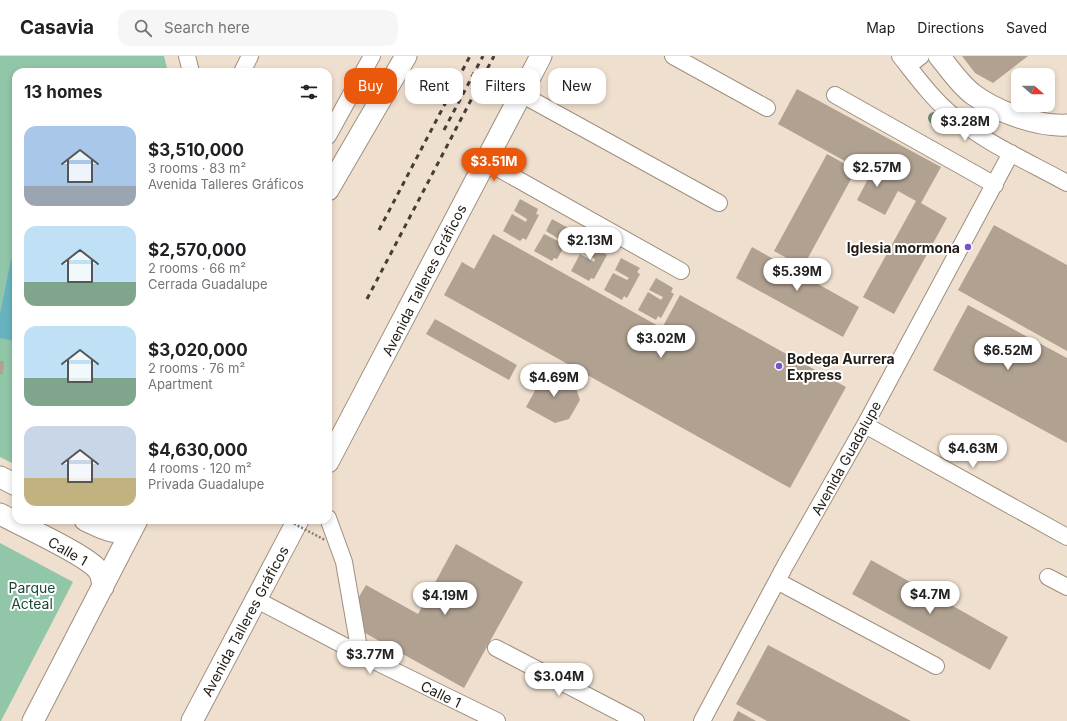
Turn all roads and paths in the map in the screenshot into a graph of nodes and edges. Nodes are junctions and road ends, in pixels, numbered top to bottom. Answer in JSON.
{"nodes":[{"id":1,"x":186,"y":56,"type":"edge"},
{"id":2,"x":250,"y":56,"type":"edge"},
{"id":3,"x":372,"y":56,"type":"edge"},
{"id":4,"x":406,"y":56,"type":"edge"},
{"id":5,"x":541,"y":56,"type":"edge"},
{"id":6,"x":672,"y":56,"type":"edge"},
{"id":7,"x":921,"y":56,"type":"edge"},
{"id":8,"x":939,"y":56,"type":"edge"},
{"id":9,"x":904,"y":61,"type":"edge"},
{"id":10,"x":190,"y":68,"type":"edge"},
{"id":11,"x":244,"y":68,"type":"edge"},
{"id":12,"x":535,"y":68,"type":"edge"},
{"id":13,"x":835,"y":95,"type":"dead end"},
{"id":14,"x":516,"y":104,"type":"edge"},
{"id":15,"x":539,"y":104,"type":"edge"},
{"id":16,"x":767,"y":108,"type":"dead end"},
{"id":17,"x":1067,"y":125,"type":"edge"},
{"id":18,"x":332,"y":129,"type":"edge"},
{"id":19,"x":1011,"y":152,"type":"junction"},
{"id":20,"x":485,"y":161,"type":"junction"},
{"id":21,"x":332,"y":183,"type":"edge"},
{"id":22,"x":1067,"y":183,"type":"edge"},
{"id":23,"x":995,"y":185,"type":"junction"},
{"id":24,"x":719,"y":203,"type":"dead end"},
{"id":25,"x":681,"y":271,"type":"dead end"},
{"id":26,"x":865,"y":425,"type":"junction"},
{"id":27,"x":332,"y":454,"type":"edge"},
{"id":28,"x":0,"y":477,"type":"edge"},
{"id":29,"x":12,"y":483,"type":"edge"},
{"id":30,"x":0,"y":514,"type":"edge"},
{"id":31,"x":12,"y":520,"type":"edge"},
{"id":32,"x":19,"y":524,"type":"edge"},
{"id":33,"x":93,"y":524,"type":"edge"},
{"id":34,"x":131,"y":524,"type":"edge"},
{"id":35,"x":132,"y":524,"type":"edge"},
{"id":36,"x":295,"y":524,"type":"edge"},
{"id":37,"x":296,"y":524,"type":"edge"},
{"id":38,"x":330,"y":524,"type":"edge"},
{"id":39,"x":1067,"y":537,"type":"edge"},
{"id":40,"x":325,"y":540,"type":"dead end"},
{"id":41,"x":1048,"y":577,"type":"dead end"},
{"id":42,"x":777,"y":581,"type":"junction"},
{"id":43,"x":1067,"y":587,"type":"edge"},
{"id":44,"x":103,"y":588,"type":"junction"},
{"id":45,"x":257,"y":600,"type":"junction"},
{"id":46,"x":496,"y":648,"type":"dead end"},
{"id":47,"x":360,"y":654,"type":"junction"},
{"id":48,"x":936,"y":666,"type":"dead end"},
{"id":49,"x":33,"y":721,"type":"edge"},
{"id":50,"x":192,"y":721,"type":"edge"},
{"id":51,"x":497,"y":721,"type":"edge"},
{"id":52,"x":636,"y":721,"type":"edge"},
{"id":53,"x":702,"y":721,"type":"edge"}],
"edges":[{"from":1,"to":10,"type":"street"},
{"from":2,"to":11,"type":"street"},
{"from":3,"to":18,"type":"street"},
{"from":4,"to":21,"type":"main road"},
{"from":5,"to":12,"type":"main road","name":"Avenida Talleres Gráficos"},
{"from":6,"to":16,"type":"street"},
{"from":7,"to":9,"type":"street"},
{"from":8,"to":17,"type":"main road"},
{"from":9,"to":19,"type":"street"},
{"from":13,"to":23,"type":"street"},
{"from":14,"to":20,"type":"main road","name":"Avenida Talleres Gráficos"},
{"from":15,"to":24,"type":"street"},
{"from":19,"to":22,"type":"street"},
{"from":19,"to":23,"type":"street","name":"Avenida Guadalupe"},
{"from":20,"to":25,"type":"street"},
{"from":20,"to":27,"type":"main road","name":"Avenida Talleres Gráficos"},
{"from":23,"to":26,"type":"street","name":"Avenida Guadalupe"},
{"from":26,"to":39,"type":"street"},
{"from":26,"to":42,"type":"street","name":"Avenida Guadalupe"},
{"from":28,"to":29,"type":"main road"},
{"from":30,"to":31,"type":"main road","name":"Calle 1"},
{"from":32,"to":44,"type":"main road","name":"Calle 1"},
{"from":33,"to":34,"type":"main road"},
{"from":35,"to":44,"type":"main road"},
{"from":36,"to":40,"type":"path","bridge":true},
{"from":37,"to":45,"type":"main road","name":"Avenida Talleres Gráficos"},
{"from":38,"to":47,"type":"street"},
{"from":41,"to":43,"type":"street"},
{"from":42,"to":48,"type":"street"},
{"from":42,"to":53,"type":"street","name":"Avenida Guadalupe"},
{"from":44,"to":49,"type":"main road"},
{"from":45,"to":47,"type":"street","name":"Calle 1"},
{"from":45,"to":50,"type":"main road","name":"Avenida Talleres Gráficos"},
{"from":46,"to":52,"type":"street"},
{"from":47,"to":51,"type":"street","name":"Calle 1"}]}
